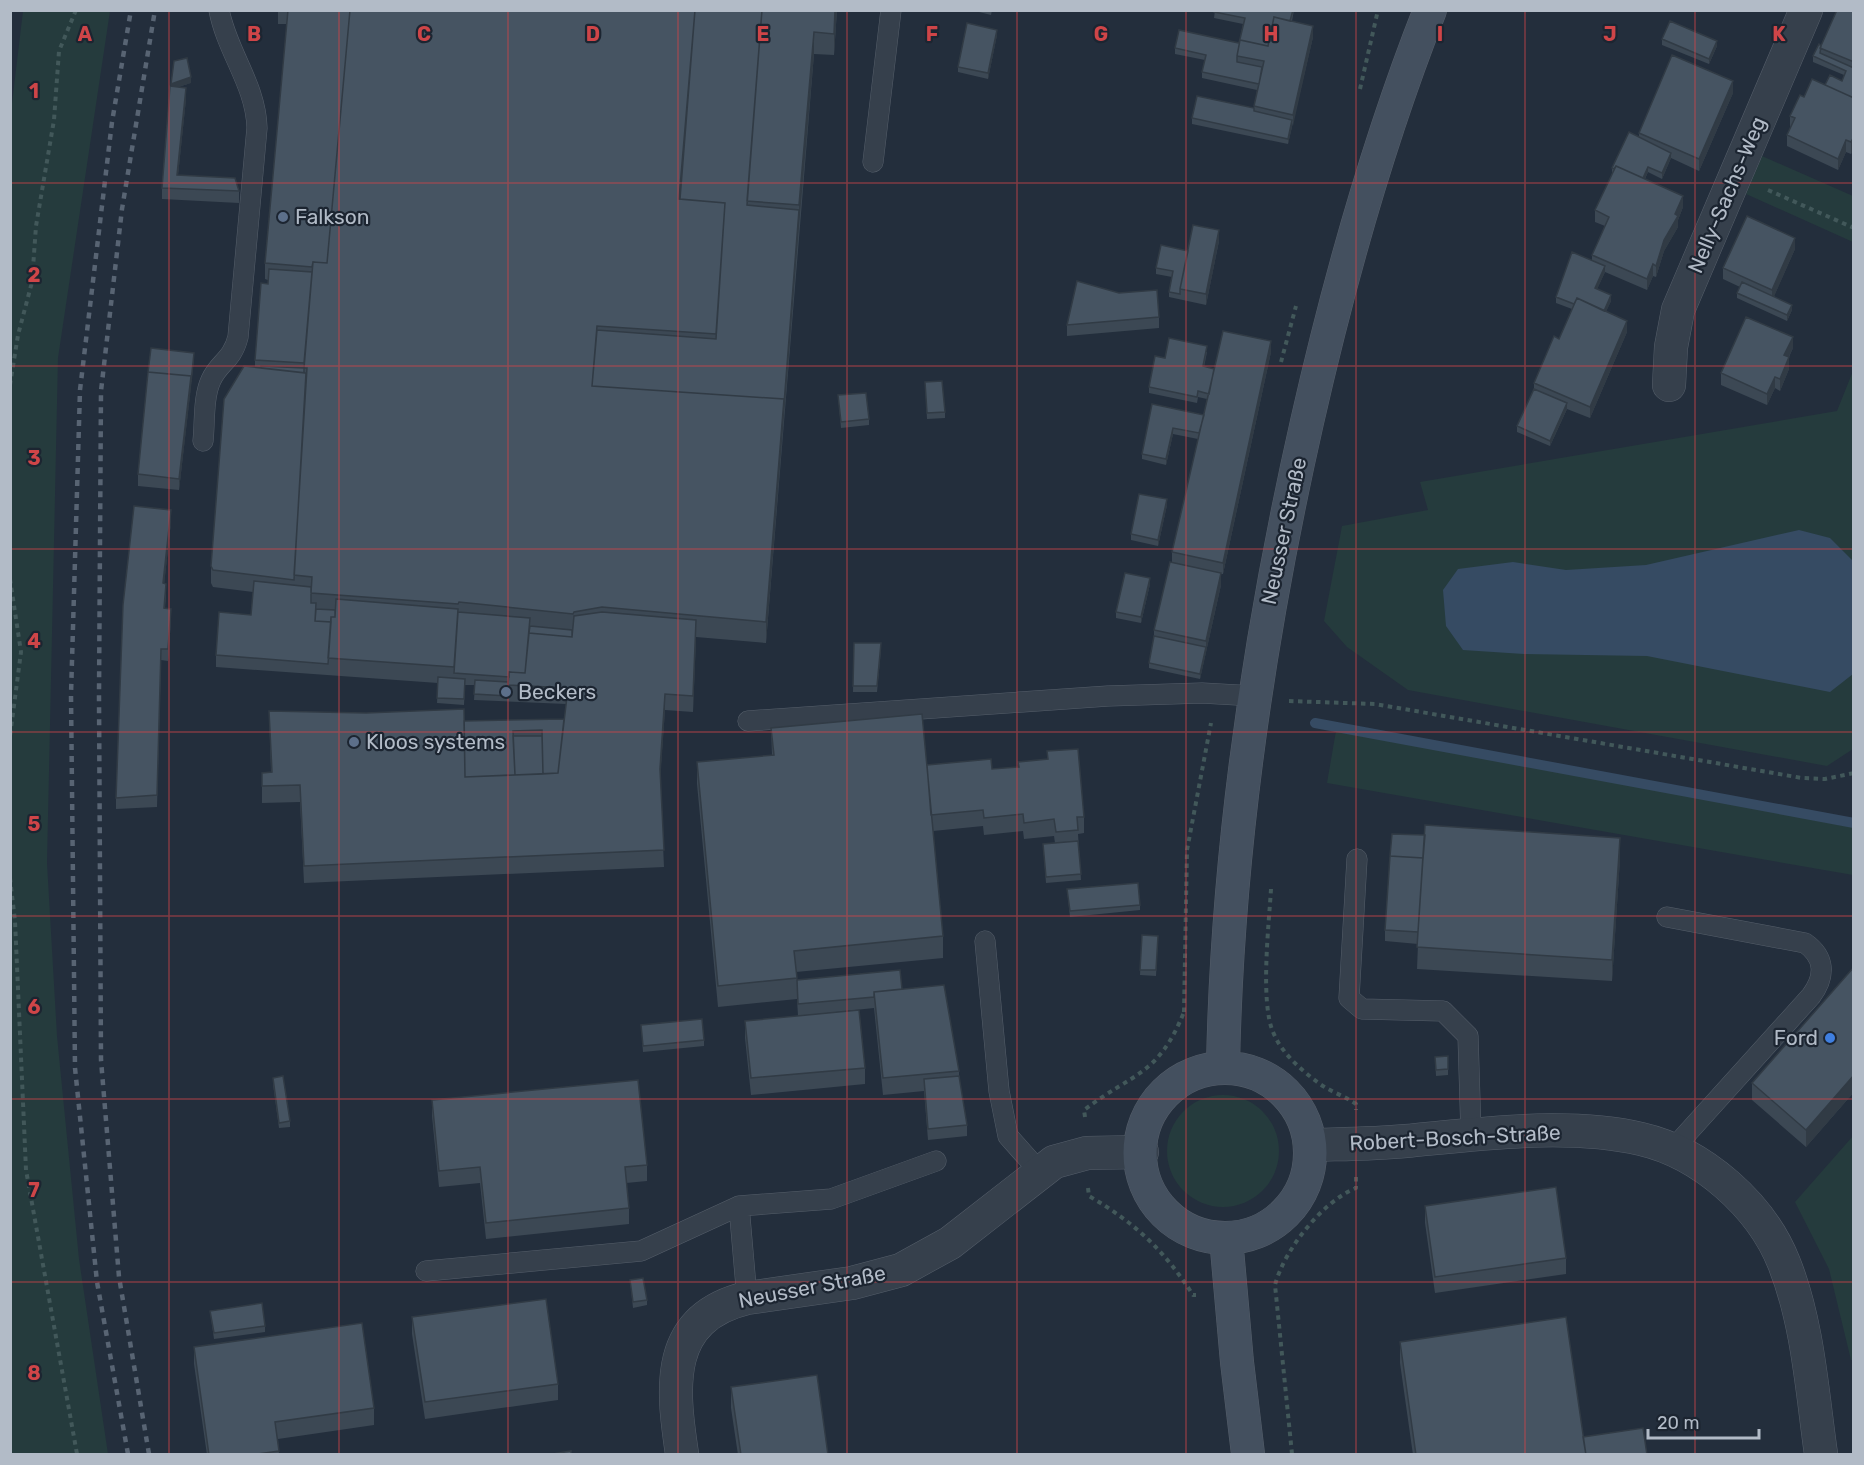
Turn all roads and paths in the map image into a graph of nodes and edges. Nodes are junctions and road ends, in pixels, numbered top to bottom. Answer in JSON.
{"nodes":[{"id":1,"x":75,"y":10,"type":"edge"},
{"id":2,"x":219,"y":10,"type":"edge"},
{"id":3,"x":891,"y":10,"type":"edge"},
{"id":4,"x":1430,"y":10,"type":"edge"},
{"id":5,"x":1806,"y":10,"type":"edge"},
{"id":6,"x":873,"y":162,"type":"dead end"},
{"id":7,"x":1735,"y":175,"type":"junction"},
{"id":8,"x":1854,"y":228,"type":"edge"},
{"id":9,"x":10,"y":385,"type":"edge"},
{"id":10,"x":1668,"y":385,"type":"dead end"},
{"id":11,"x":203,"y":441,"type":"dead end"},
{"id":12,"x":10,"y":579,"type":"edge"},
{"id":13,"x":1290,"y":691,"type":"dead end"},
{"id":14,"x":1254,"y":696,"type":"junction"},
{"id":15,"x":1288,"y":701,"type":"junction"},
{"id":16,"x":1287,"y":712,"type":"dead end"},
{"id":17,"x":748,"y":721,"type":"dead end"},
{"id":18,"x":10,"y":736,"type":"edge"},
{"id":19,"x":1854,"y":773,"type":"edge"},
{"id":20,"x":1357,"y":859,"type":"dead end"},
{"id":21,"x":10,"y":878,"type":"edge"},
{"id":22,"x":1272,"y":882,"type":"dead end"},
{"id":23,"x":1667,"y":917,"type":"dead end"},
{"id":24,"x":986,"y":941,"type":"dead end"},
{"id":25,"x":1223,"y":1067,"type":"junction"},
{"id":26,"x":1471,"y":1134,"type":"junction"},
{"id":27,"x":1355,"y":1144,"type":"junction"},
{"id":28,"x":1310,"y":1145,"type":"junction"},
{"id":29,"x":1672,"y":1150,"type":"junction"},
{"id":30,"x":1142,"y":1152,"type":"junction"},
{"id":31,"x":936,"y":1161,"type":"dead end"},
{"id":32,"x":1039,"y":1171,"type":"junction"},
{"id":33,"x":739,"y":1206,"type":"junction"},
{"id":34,"x":1226,"y":1238,"type":"junction"},
{"id":35,"x":426,"y":1270,"type":"dead end"},
{"id":36,"x":747,"y":1298,"type":"junction"},
{"id":37,"x":77,"y":1455,"type":"edge"},
{"id":38,"x":682,"y":1455,"type":"edge"},
{"id":39,"x":1248,"y":1455,"type":"edge"},
{"id":40,"x":1292,"y":1455,"type":"edge"},
{"id":41,"x":1821,"y":1455,"type":"edge"}],
"edges":[{"from":1,"to":9,"type":"path"},
{"from":2,"to":11,"type":"lane"},
{"from":3,"to":6,"type":"lane"},
{"from":4,"to":14,"type":"main road","name":"Neusser Straße"},
{"from":5,"to":7,"type":"street","name":"Nelly-Sachs-Weg"},
{"from":7,"to":8,"type":"path"},
{"from":7,"to":10,"type":"street","name":"Nelly-Sachs-Weg"},
{"from":12,"to":18,"type":"path"},
{"from":13,"to":15,"type":"path"},
{"from":14,"to":15,"type":"path"},
{"from":14,"to":17,"type":"lane"},
{"from":14,"to":25,"type":"main road","name":"Neusser Straße"},
{"from":15,"to":16,"type":"path"},
{"from":15,"to":19,"type":"path"},
{"from":20,"to":26,"type":"lane"},
{"from":21,"to":37,"type":"path"},
{"from":22,"to":27,"type":"path"},
{"from":23,"to":29,"type":"lane"},
{"from":24,"to":32,"type":"lane"},
{"from":25,"to":28,"type":"main road"},
{"from":25,"to":30,"type":"main road"},
{"from":26,"to":27,"type":"street","name":"Robert-Bosch-Straße"},
{"from":26,"to":29,"type":"street","name":"Robert-Bosch-Straße"},
{"from":27,"to":28,"type":"street","name":"Robert-Bosch-Straße"},
{"from":27,"to":40,"type":"path"},
{"from":28,"to":34,"type":"main road"},
{"from":29,"to":41,"type":"street","name":"Robert-Bosch-Straße"},
{"from":30,"to":32,"type":"street","name":"Neusser Straße"},
{"from":30,"to":34,"type":"main road"},
{"from":31,"to":33,"type":"lane"},
{"from":32,"to":36,"type":"street","name":"Neusser Straße"},
{"from":33,"to":35,"type":"lane"},
{"from":33,"to":36,"type":"lane"},
{"from":34,"to":39,"type":"main road"},
{"from":36,"to":38,"type":"street","name":"Neusser Straße"}]}
